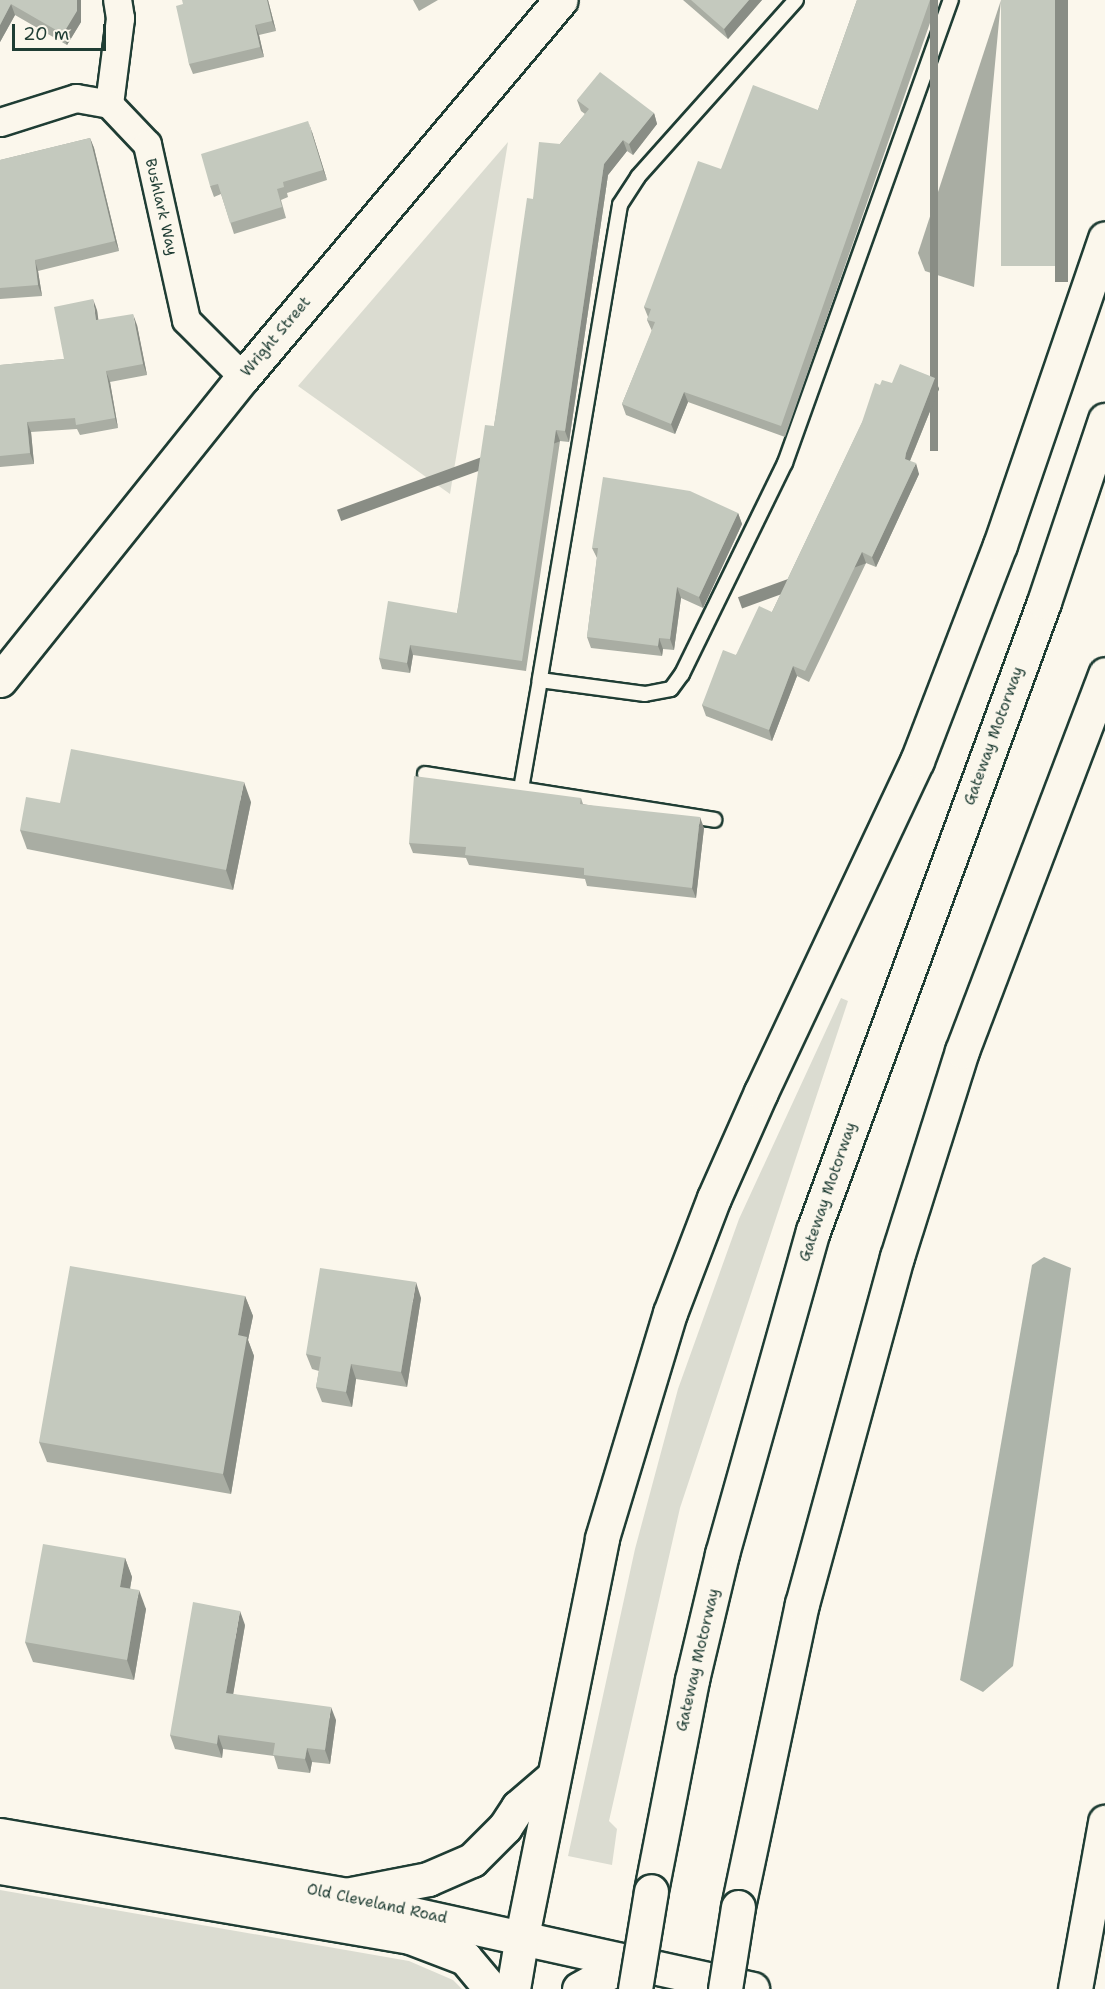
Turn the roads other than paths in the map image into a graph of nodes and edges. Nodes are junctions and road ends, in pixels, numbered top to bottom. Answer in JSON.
{"nodes":[{"id":1,"x":117,"y":0,"type":"edge"},
{"id":2,"x":560,"y":0,"type":"edge"},
{"id":3,"x":796,"y":0,"type":"edge"},
{"id":4,"x":951,"y":0,"type":"edge"},
{"id":5,"x":109,"y":104,"type":"junction"},
{"id":6,"x":0,"y":122,"type":"edge"},
{"id":7,"x":1105,"y":238,"type":"edge"},
{"id":8,"x":243,"y":377,"type":"junction"},
{"id":9,"x":1105,"y":420,"type":"edge"},
{"id":10,"x":1105,"y":674,"type":"edge"},
{"id":11,"x":0,"y":680,"type":"edge"},
{"id":12,"x":540,"y":680,"type":"junction"},
{"id":13,"x":425,"y":774,"type":"dead end"},
{"id":14,"x":521,"y":789,"type":"junction"},
{"id":15,"x":714,"y":820,"type":"dead end"},
{"id":16,"x":553,"y":1778,"type":"junction"},
{"id":17,"x":1105,"y":1822,"type":"edge"},
{"id":18,"x":0,"y":1835,"type":"edge"},
{"id":19,"x":0,"y":1867,"type":"edge"},
{"id":20,"x":346,"y":1895,"type":"junction"},
{"id":21,"x":522,"y":1936,"type":"junction"},
{"id":22,"x":633,"y":1975,"type":"edge"},
{"id":23,"x":1082,"y":1981,"type":"edge"},
{"id":24,"x":491,"y":1989,"type":"edge"},
{"id":25,"x":513,"y":1989,"type":"edge"},
{"id":26,"x":579,"y":1989,"type":"edge"},
{"id":27,"x":725,"y":1989,"type":"edge"},
{"id":28,"x":752,"y":1989,"type":"edge"}],
"edges":[{"from":1,"to":5,"type":"street"},
{"from":2,"to":8,"type":"main road","name":"Wright Street"},
{"from":3,"to":12,"type":"lane"},
{"from":4,"to":12,"type":"lane"},
{"from":5,"to":6,"type":"street"},
{"from":5,"to":8,"type":"street","name":"Bushlark Way"},
{"from":7,"to":16,"type":"main road"},
{"from":8,"to":11,"type":"main road","name":"Wright Street"},
{"from":9,"to":22,"type":"main road","name":"Gateway Motorway","bridge":true},
{"from":10,"to":27,"type":"main road","bridge":true},
{"from":12,"to":14,"type":"lane"},
{"from":13,"to":14,"type":"lane"},
{"from":14,"to":15,"type":"lane"},
{"from":16,"to":20,"type":"main road"},
{"from":16,"to":21,"type":"main road"},
{"from":17,"to":23,"type":"main road"},
{"from":18,"to":20,"type":"main road","name":"Old Cleveland Road"},
{"from":19,"to":24,"type":"main road"},
{"from":20,"to":21,"type":"main road","name":"Old Cleveland Road"},
{"from":21,"to":22,"type":"main road","name":"Old Cleveland Road"},
{"from":21,"to":25,"type":"main road"},
{"from":22,"to":26,"type":"main road"},
{"from":22,"to":28,"type":"main road","name":"Old Cleveland Road"}]}
